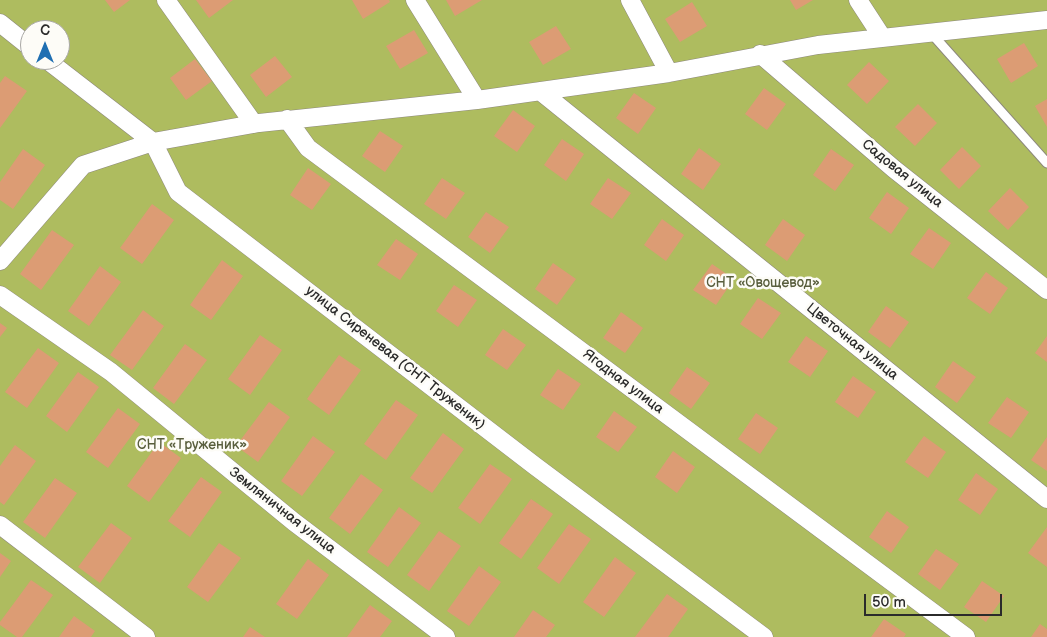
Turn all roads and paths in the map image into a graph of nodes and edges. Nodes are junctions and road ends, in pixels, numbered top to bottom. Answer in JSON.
{"nodes":[{"id":1,"x":166,"y":0,"type":"edge"},
{"id":2,"x":415,"y":0,"type":"edge"},
{"id":3,"x":630,"y":0,"type":"edge"},
{"id":4,"x":858,"y":0,"type":"edge"},
{"id":5,"x":1047,"y":20,"type":"edge"},
{"id":6,"x":0,"y":23,"type":"edge"},
{"id":7,"x":932,"y":34,"type":"junction"},
{"id":8,"x":882,"y":38,"type":"junction"},
{"id":9,"x":20,"y":39,"type":"edge"},
{"id":10,"x":760,"y":54,"type":"junction"},
{"id":11,"x":60,"y":70,"type":"edge"},
{"id":12,"x":669,"y":73,"type":"junction"},
{"id":13,"x":540,"y":91,"type":"junction"},
{"id":14,"x":477,"y":100,"type":"junction"},
{"id":15,"x":287,"y":119,"type":"junction"},
{"id":16,"x":254,"y":124,"type":"junction"},
{"id":17,"x":153,"y":142,"type":"junction"},
{"id":18,"x":1047,"y":162,"type":"edge"},
{"id":19,"x":0,"y":261,"type":"edge"},
{"id":20,"x":1047,"y":290,"type":"edge"},
{"id":21,"x":0,"y":295,"type":"edge"},
{"id":22,"x":1047,"y":499,"type":"edge"},
{"id":23,"x":0,"y":525,"type":"edge"},
{"id":24,"x":146,"y":637,"type":"edge"},
{"id":25,"x":446,"y":637,"type":"edge"},
{"id":26,"x":764,"y":637,"type":"edge"},
{"id":27,"x":966,"y":637,"type":"edge"}],
"edges":[{"from":1,"to":16,"type":"street"},
{"from":2,"to":14,"type":"street"},
{"from":3,"to":12,"type":"street"},
{"from":4,"to":8,"type":"street"},
{"from":5,"to":7,"type":"street"},
{"from":6,"to":9,"type":"street"},
{"from":7,"to":8,"type":"street"},
{"from":7,"to":18,"type":"lane"},
{"from":8,"to":10,"type":"street"},
{"from":10,"to":12,"type":"street"},
{"from":10,"to":20,"type":"street","name":"Садовая улица"},
{"from":11,"to":17,"type":"street","name":"улица Сиреневая (СНТ Труженик)"},
{"from":12,"to":13,"type":"street"},
{"from":13,"to":14,"type":"street"},
{"from":13,"to":22,"type":"street","name":"Цветочная улица"},
{"from":14,"to":15,"type":"street"},
{"from":15,"to":16,"type":"street"},
{"from":15,"to":27,"type":"street","name":"Ягодная улица"},
{"from":16,"to":17,"type":"street"},
{"from":17,"to":19,"type":"street"},
{"from":17,"to":26,"type":"street","name":"улица Сиреневая (СНТ Труженик)"},
{"from":21,"to":25,"type":"street","name":"Земляничная улица"},
{"from":23,"to":24,"type":"street"}]}
